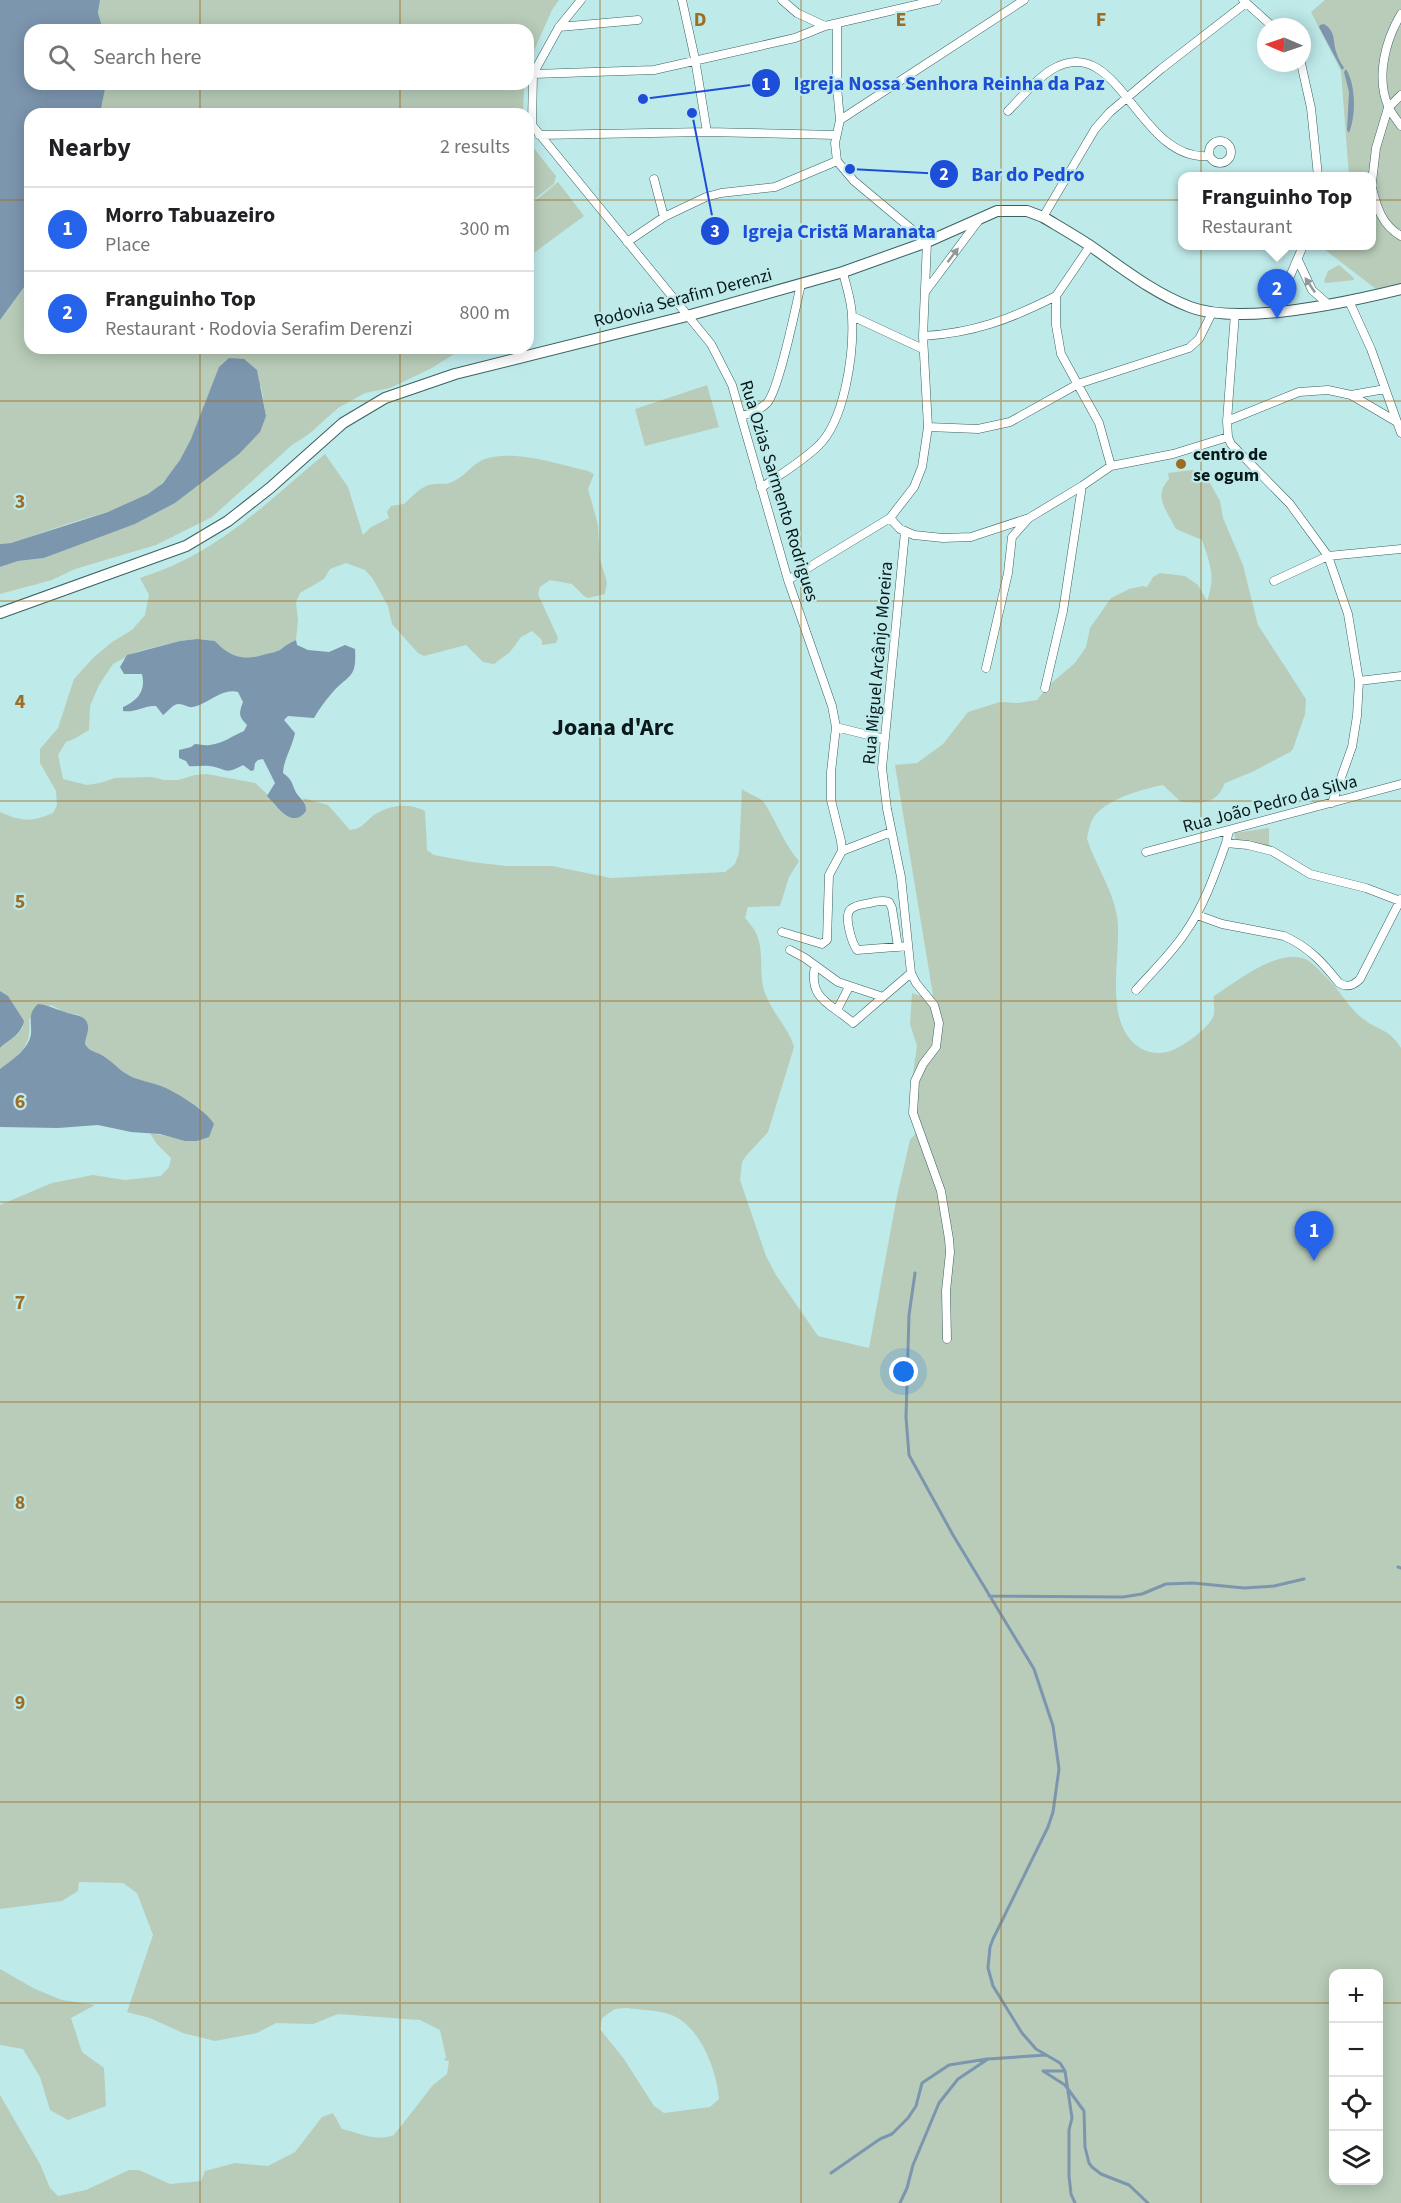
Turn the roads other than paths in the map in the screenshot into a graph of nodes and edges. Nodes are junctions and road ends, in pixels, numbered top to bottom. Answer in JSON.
{"nodes":[{"id":1,"x":581,"y":0,"type":"edge"},
{"id":2,"x":682,"y":0,"type":"edge"},
{"id":3,"x":782,"y":0,"type":"edge"},
{"id":4,"x":937,"y":0,"type":"edge"},
{"id":5,"x":1024,"y":0,"type":"edge"},
{"id":6,"x":1245,"y":1,"type":"edge"},
{"id":7,"x":1401,"y":14,"type":"edge"},
{"id":8,"x":1263,"y":18,"type":"edge"},
{"id":9,"x":638,"y":20,"type":"dead end"},
{"id":10,"x":837,"y":24,"type":"junction"},
{"id":11,"x":825,"y":26,"type":"junction"},
{"id":12,"x":559,"y":27,"type":"junction"},
{"id":13,"x":695,"y":59,"type":"junction"},
{"id":14,"x":534,"y":72,"type":"edge"},
{"id":15,"x":1303,"y":72,"type":"edge"},
{"id":16,"x":534,"y":74,"type":"edge"},
{"id":17,"x":532,"y":90,"type":"edge"},
{"id":18,"x":1401,"y":95,"type":"edge"},
{"id":19,"x":1126,"y":98,"type":"junction"},
{"id":20,"x":532,"y":108,"type":"edge"},
{"id":21,"x":1388,"y":108,"type":"junction"},
{"id":22,"x":1008,"y":111,"type":"dead end"},
{"id":23,"x":840,"y":120,"type":"junction"},
{"id":24,"x":534,"y":126,"type":"edge"},
{"id":25,"x":1401,"y":126,"type":"edge"},
{"id":26,"x":707,"y":132,"type":"junction"},
{"id":27,"x":539,"y":135,"type":"junction"},
{"id":28,"x":836,"y":135,"type":"junction"},
{"id":29,"x":1209,"y":156,"type":"dead end"},
{"id":30,"x":837,"y":161,"type":"junction"},
{"id":31,"x":1317,"y":172,"type":"edge"},
{"id":32,"x":1372,"y":172,"type":"edge"},
{"id":33,"x":654,"y":179,"type":"dead end"},
{"id":34,"x":1376,"y":204,"type":"edge"},
{"id":35,"x":1043,"y":216,"type":"junction"},
{"id":36,"x":981,"y":217,"type":"junction"},
{"id":37,"x":664,"y":218,"type":"junction"},
{"id":38,"x":1401,"y":236,"type":"edge"},
{"id":39,"x":627,"y":242,"type":"junction"},
{"id":40,"x":927,"y":242,"type":"junction"},
{"id":41,"x":1090,"y":246,"type":"junction"},
{"id":42,"x":1302,"y":250,"type":"edge"},
{"id":43,"x":1298,"y":260,"type":"junction"},
{"id":44,"x":843,"y":272,"type":"junction"},
{"id":45,"x":801,"y":284,"type":"junction"},
{"id":46,"x":1401,"y":289,"type":"edge"},
{"id":47,"x":924,"y":293,"type":"junction"},
{"id":48,"x":1056,"y":296,"type":"junction"},
{"id":49,"x":1349,"y":301,"type":"junction"},
{"id":50,"x":1329,"y":305,"type":"junction"},
{"id":51,"x":1275,"y":311,"type":"junction"},
{"id":52,"x":1212,"y":313,"type":"junction"},
{"id":53,"x":1235,"y":314,"type":"junction"},
{"id":54,"x":687,"y":316,"type":"junction"},
{"id":55,"x":852,"y":316,"type":"junction"},
{"id":56,"x":923,"y":336,"type":"junction"},
{"id":57,"x":923,"y":349,"type":"junction"},
{"id":58,"x":1078,"y":384,"type":"junction"},
{"id":59,"x":1385,"y":389,"type":"junction"},
{"id":60,"x":1351,"y":395,"type":"junction"},
{"id":61,"x":742,"y":416,"type":"junction"},
{"id":62,"x":1399,"y":420,"type":"edge"},
{"id":63,"x":1227,"y":421,"type":"junction"},
{"id":64,"x":928,"y":427,"type":"junction"},
{"id":65,"x":1401,"y":433,"type":"edge"},
{"id":66,"x":1228,"y":437,"type":"junction"},
{"id":67,"x":1111,"y":466,"type":"junction"},
{"id":68,"x":1082,"y":486,"type":"junction"},
{"id":69,"x":761,"y":488,"type":"junction"},
{"id":70,"x":890,"y":518,"type":"junction"},
{"id":71,"x":1029,"y":518,"type":"junction"},
{"id":72,"x":904,"y":532,"type":"junction"},
{"id":73,"x":1401,"y":549,"type":"edge"},
{"id":74,"x":1328,"y":556,"type":"junction"},
{"id":75,"x":788,"y":580,"type":"junction"},
{"id":76,"x":1274,"y":580,"type":"dead end"},
{"id":77,"x":0,"y":613,"type":"edge"},
{"id":78,"x":986,"y":668,"type":"dead end"},
{"id":79,"x":1401,"y":676,"type":"edge"},
{"id":80,"x":1359,"y":681,"type":"junction"},
{"id":81,"x":1045,"y":687,"type":"dead end"},
{"id":82,"x":836,"y":727,"type":"junction"},
{"id":83,"x":884,"y":739,"type":"junction"},
{"id":84,"x":1401,"y":784,"type":"edge"},
{"id":85,"x":1332,"y":803,"type":"junction"},
{"id":86,"x":1229,"y":831,"type":"junction"},
{"id":87,"x":891,"y":832,"type":"junction"},
{"id":88,"x":1226,"y":843,"type":"junction"},
{"id":89,"x":842,"y":851,"type":"junction"},
{"id":90,"x":1146,"y":852,"type":"dead end"},
{"id":91,"x":1401,"y":900,"type":"edge"},
{"id":92,"x":1197,"y":915,"type":"junction"},
{"id":93,"x":782,"y":932,"type":"dead end"},
{"id":94,"x":908,"y":946,"type":"junction"},
{"id":95,"x":898,"y":947,"type":"junction"},
{"id":96,"x":790,"y":950,"type":"dead end"},
{"id":97,"x":815,"y":966,"type":"junction"},
{"id":98,"x":911,"y":974,"type":"junction"},
{"id":99,"x":849,"y":987,"type":"junction"},
{"id":100,"x":1136,"y":990,"type":"dead end"},
{"id":101,"x":883,"y":998,"type":"junction"},
{"id":102,"x":837,"y":1010,"type":"junction"},
{"id":103,"x":947,"y":1339,"type":"dead end"}],
"edges":[{"from":1,"to":12,"type":"street"},
{"from":2,"to":13,"type":"street"},
{"from":3,"to":11,"type":"street"},
{"from":4,"to":10,"type":"street"},
{"from":5,"to":23,"type":"street"},
{"from":6,"to":8,"type":"street"},
{"from":6,"to":19,"type":"street"},
{"from":7,"to":21,"type":"street"},
{"from":9,"to":12,"type":"street"},
{"from":10,"to":11,"type":"street"},
{"from":10,"to":23,"type":"street"},
{"from":11,"to":13,"type":"street"},
{"from":12,"to":14,"type":"street"},
{"from":13,"to":16,"type":"street"},
{"from":13,"to":26,"type":"street"},
{"from":15,"to":31,"type":"street"},
{"from":17,"to":20,"type":"street","name":"Rua Ozias Sarmento Rodrigues"},
{"from":18,"to":21,"type":"street"},
{"from":19,"to":22,"type":"street"},
{"from":19,"to":29,"type":"street"},
{"from":19,"to":35,"type":"street"},
{"from":21,"to":25,"type":"street"},
{"from":21,"to":32,"type":"street"},
{"from":23,"to":28,"type":"street"},
{"from":24,"to":27,"type":"street","name":"Rua Ozias Sarmento Rodrigues"},
{"from":26,"to":27,"type":"street"},
{"from":26,"to":28,"type":"street"},
{"from":27,"to":39,"type":"street","name":"Rua Ozias Sarmento Rodrigues"},
{"from":28,"to":30,"type":"street"},
{"from":30,"to":37,"type":"street"},
{"from":30,"to":40,"type":"street"},
{"from":33,"to":37,"type":"street"},
{"from":34,"to":38,"type":"street"},
{"from":35,"to":36,"type":"main road","name":"Rodovia Serafim Derenzi"},
{"from":35,"to":41,"type":"main road","name":"Rodovia Serafim Derenzi"},
{"from":36,"to":40,"type":"main road","name":"Rodovia Serafim Derenzi"},
{"from":47,"to":36,"type":"street","one_way":true},
{"from":37,"to":39,"type":"street"},
{"from":39,"to":54,"type":"street","name":"Rua Ozias Sarmento Rodrigues"},
{"from":40,"to":44,"type":"main road","name":"Rodovia Serafim Derenzi"},
{"from":40,"to":47,"type":"street"},
{"from":41,"to":48,"type":"street"},
{"from":41,"to":52,"type":"main road","name":"Rodovia Serafim Derenzi"},
{"from":42,"to":43,"type":"street"},
{"from":50,"to":43,"type":"street","one_way":true},
{"from":43,"to":51,"type":"street"},
{"from":44,"to":45,"type":"main road","name":"Rodovia Serafim Derenzi"},
{"from":44,"to":55,"type":"street"},
{"from":45,"to":54,"type":"main road","name":"Rodovia Serafim Derenzi"},
{"from":45,"to":61,"type":"street"},
{"from":46,"to":49,"type":"main road","name":"Rodovia Serafim Derenzi"},
{"from":47,"to":56,"type":"street"},
{"from":48,"to":56,"type":"street"},
{"from":48,"to":58,"type":"street"},
{"from":49,"to":50,"type":"main road","name":"Rodovia Serafim Derenzi"},
{"from":49,"to":59,"type":"street"},
{"from":50,"to":51,"type":"main road","name":"Rodovia Serafim Derenzi"},
{"from":51,"to":53,"type":"main road","name":"Rodovia Serafim Derenzi"},
{"from":52,"to":53,"type":"main road","name":"Rodovia Serafim Derenzi"},
{"from":52,"to":58,"type":"street"},
{"from":53,"to":63,"type":"street"},
{"from":54,"to":61,"type":"street","name":"Rua Ozias Sarmento Rodrigues"},
{"from":54,"to":77,"type":"main road","name":"Rodovia Serafim Derenzi"},
{"from":55,"to":57,"type":"street"},
{"from":55,"to":69,"type":"street"},
{"from":56,"to":57,"type":"street"},
{"from":57,"to":64,"type":"street"},
{"from":58,"to":64,"type":"street"},
{"from":58,"to":67,"type":"street"},
{"from":59,"to":60,"type":"street"},
{"from":59,"to":62,"type":"street"},
{"from":60,"to":62,"type":"street"},
{"from":60,"to":63,"type":"street"},
{"from":61,"to":69,"type":"street","name":"Rua Ozias Sarmento Rodrigues"},
{"from":62,"to":65,"type":"street"},
{"from":63,"to":66,"type":"street"},
{"from":64,"to":70,"type":"street"},
{"from":66,"to":67,"type":"street"},
{"from":66,"to":74,"type":"street"},
{"from":67,"to":68,"type":"street"},
{"from":68,"to":71,"type":"street"},
{"from":68,"to":81,"type":"street"},
{"from":69,"to":75,"type":"street","name":"Rua Ozias Sarmento Rodrigues"},
{"from":70,"to":72,"type":"street"},
{"from":70,"to":75,"type":"street"},
{"from":71,"to":72,"type":"street"},
{"from":71,"to":78,"type":"street"},
{"from":72,"to":83,"type":"street","name":"Rua Miguel Arcânjo Moreira"},
{"from":73,"to":74,"type":"street"},
{"from":74,"to":76,"type":"street"},
{"from":74,"to":80,"type":"street"},
{"from":75,"to":82,"type":"street","name":"Rua Ozias Sarmento Rodrigues"},
{"from":79,"to":80,"type":"street"},
{"from":80,"to":85,"type":"street"},
{"from":82,"to":83,"type":"street"},
{"from":82,"to":89,"type":"street","name":"Rua Miguel Arcânjo Moreira"},
{"from":83,"to":87,"type":"street","name":"Rua Miguel Arcânjo Moreira"},
{"from":84,"to":85,"type":"street","name":"Rua João Pedro da Silva"},
{"from":85,"to":86,"type":"street","name":"Rua João Pedro da Silva"},
{"from":86,"to":88,"type":"street"},
{"from":86,"to":90,"type":"street","name":"Rua João Pedro da Silva"},
{"from":87,"to":89,"type":"street"},
{"from":87,"to":94,"type":"street","name":"Rua Miguel Arcânjo Moreira"},
{"from":88,"to":91,"type":"street"},
{"from":88,"to":92,"type":"street"},
{"from":89,"to":93,"type":"street"},
{"from":91,"to":92,"type":"street"},
{"from":92,"to":100,"type":"street"},
{"from":94,"to":95,"type":"street"},
{"from":94,"to":98,"type":"street","name":"Rua Miguel Arcânjo Moreira"},
{"from":95,"to":95,"type":"street"},
{"from":96,"to":97,"type":"street"},
{"from":97,"to":99,"type":"street"},
{"from":97,"to":102,"type":"street"},
{"from":98,"to":101,"type":"street"},
{"from":98,"to":103,"type":"street","name":"Rua Miguel Arcânjo Moreira"},
{"from":99,"to":101,"type":"street"},
{"from":99,"to":102,"type":"street"},
{"from":101,"to":102,"type":"street"}]}
